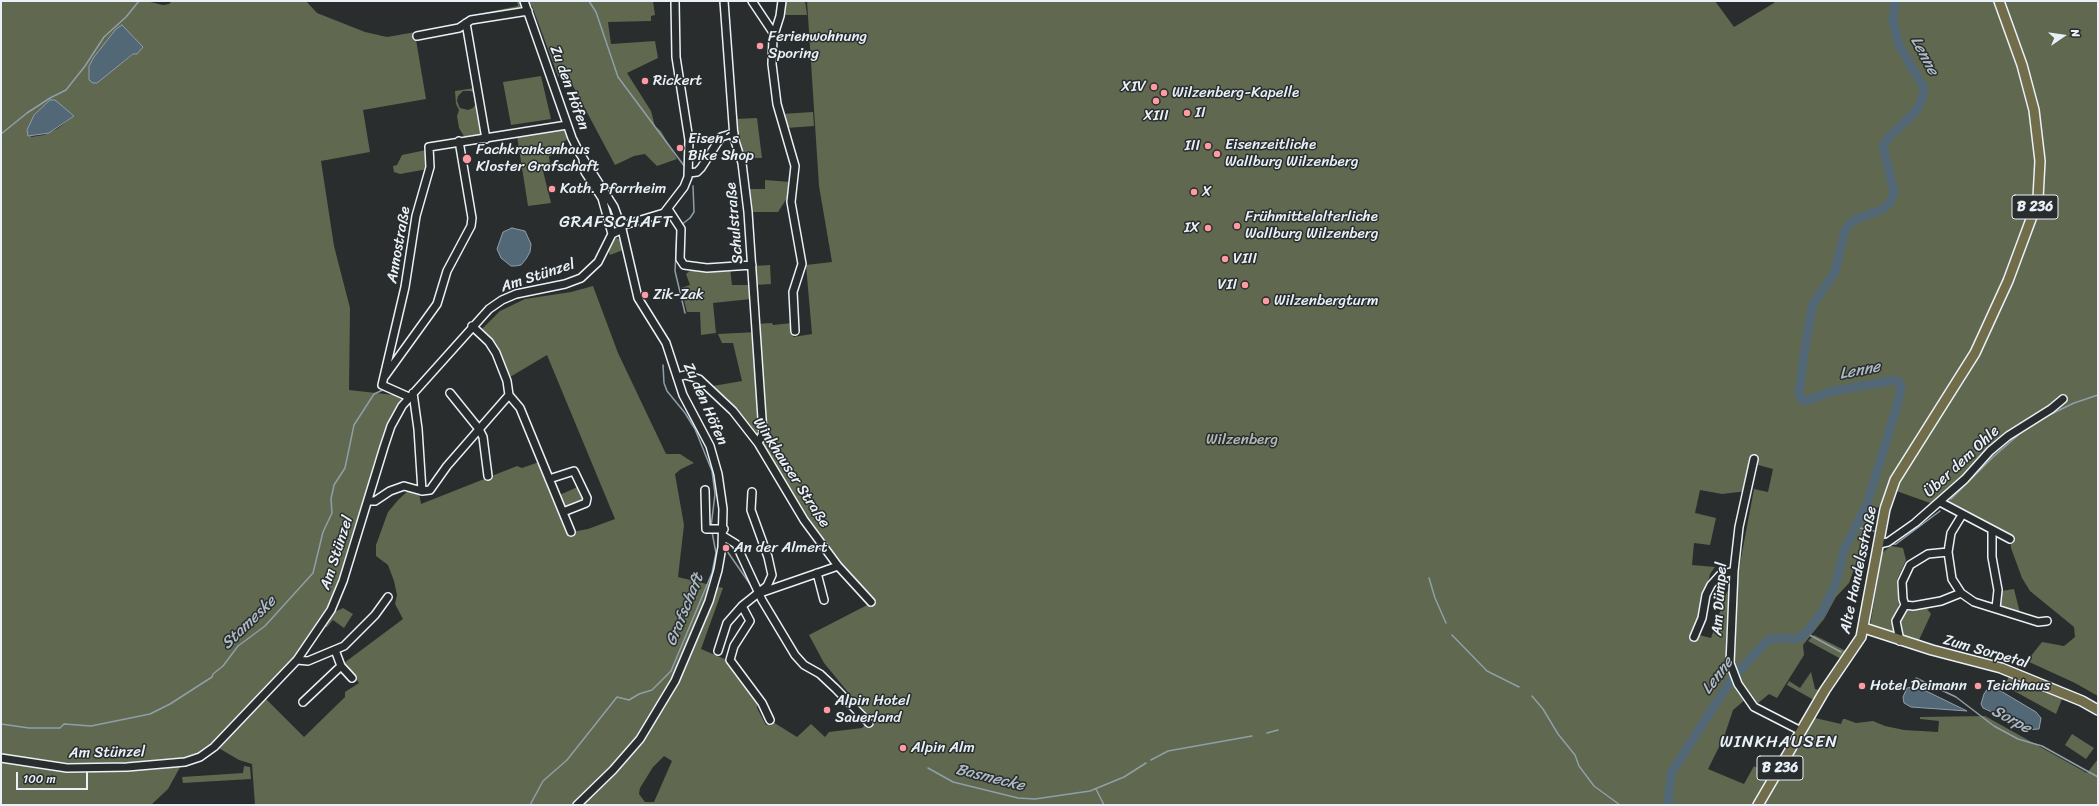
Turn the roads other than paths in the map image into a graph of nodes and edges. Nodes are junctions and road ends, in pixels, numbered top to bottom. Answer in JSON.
{"nodes":[{"id":1,"x":524,"y":1,"type":"edge"},
{"id":2,"x":674,"y":1,"type":"edge"},
{"id":3,"x":724,"y":1,"type":"edge"},
{"id":4,"x":752,"y":1,"type":"edge"},
{"id":5,"x":782,"y":1,"type":"edge"},
{"id":6,"x":1999,"y":1,"type":"edge"},
{"id":7,"x":528,"y":11,"type":"junction"},
{"id":8,"x":466,"y":23,"type":"junction"},
{"id":9,"x":774,"y":34,"type":"junction"},
{"id":10,"x":417,"y":36,"type":"dead end"},
{"id":11,"x":567,"y":124,"type":"junction"},
{"id":12,"x":734,"y":133,"type":"junction"},
{"id":13,"x":486,"y":139,"type":"junction"},
{"id":14,"x":459,"y":141,"type":"junction"},
{"id":15,"x":583,"y":159,"type":"junction"},
{"id":16,"x":689,"y":173,"type":"junction"},
{"id":17,"x":668,"y":209,"type":"junction"},
{"id":18,"x":622,"y":228,"type":"junction"},
{"id":19,"x":612,"y":234,"type":"junction"},
{"id":20,"x":752,"y":265,"type":"junction"},
{"id":21,"x":472,"y":326,"type":"junction"},
{"id":22,"x":795,"y":331,"type":"dead end"},
{"id":23,"x":677,"y":376,"type":"junction"},
{"id":24,"x":383,"y":379,"type":"junction"},
{"id":25,"x":450,"y":393,"type":"dead end"},
{"id":26,"x":411,"y":395,"type":"junction"},
{"id":27,"x":509,"y":395,"type":"junction"},
{"id":28,"x":2063,"y":399,"type":"dead end"},
{"id":29,"x":479,"y":429,"type":"junction"},
{"id":30,"x":758,"y":443,"type":"junction"},
{"id":31,"x":1754,"y":459,"type":"dead end"},
{"id":32,"x":488,"y":476,"type":"dead end"},
{"id":33,"x":548,"y":479,"type":"junction"},
{"id":34,"x":705,"y":490,"type":"dead end"},
{"id":35,"x":422,"y":491,"type":"junction"},
{"id":36,"x":752,"y":492,"type":"dead end"},
{"id":37,"x":368,"y":501,"type":"junction"},
{"id":38,"x":1940,"y":502,"type":"junction"},
{"id":39,"x":562,"y":512,"type":"junction"},
{"id":40,"x":1962,"y":515,"type":"junction"},
{"id":41,"x":1992,"y":531,"type":"junction"},
{"id":42,"x":571,"y":532,"type":"dead end"},
{"id":43,"x":724,"y":532,"type":"junction"},
{"id":44,"x":2010,"y":539,"type":"dead end"},
{"id":45,"x":1879,"y":544,"type":"junction"},
{"id":46,"x":1948,"y":552,"type":"junction"},
{"id":47,"x":838,"y":566,"type":"junction"},
{"id":48,"x":1734,"y":571,"type":"junction"},
{"id":49,"x":817,"y":573,"type":"junction"},
{"id":50,"x":1961,"y":593,"type":"junction"},
{"id":51,"x":758,"y":594,"type":"junction"},
{"id":52,"x":388,"y":597,"type":"dead end"},
{"id":53,"x":824,"y":600,"type":"dead end"},
{"id":54,"x":871,"y":602,"type":"dead end"},
{"id":55,"x":1905,"y":604,"type":"junction"},
{"id":56,"x":742,"y":606,"type":"junction"},
{"id":57,"x":1996,"y":608,"type":"junction"},
{"id":58,"x":2047,"y":621,"type":"dead end"},
{"id":59,"x":1864,"y":628,"type":"junction"},
{"id":60,"x":1694,"y":637,"type":"dead end"},
{"id":61,"x":1900,"y":640,"type":"junction"},
{"id":62,"x":335,"y":650,"type":"junction"},
{"id":63,"x":718,"y":651,"type":"dead end"},
{"id":64,"x":297,"y":660,"type":"junction"},
{"id":65,"x":341,"y":666,"type":"junction"},
{"id":66,"x":352,"y":678,"type":"dead end"},
{"id":67,"x":303,"y":702,"type":"dead end"},
{"id":68,"x":2098,"y":710,"type":"edge"},
{"id":69,"x":770,"y":720,"type":"dead end"},
{"id":70,"x":869,"y":723,"type":"dead end"},
{"id":71,"x":1801,"y":731,"type":"junction"},
{"id":72,"x":1,"y":758,"type":"edge"},
{"id":73,"x":577,"y":805,"type":"edge"},
{"id":74,"x":1758,"y":805,"type":"edge"}],
"edges":[{"from":1,"to":7,"type":"street","name":"Zu den Höfen"},
{"from":2,"to":16,"type":"street"},
{"from":3,"to":12,"type":"street","name":"Schulstraße"},
{"from":4,"to":9,"type":"street"},
{"from":5,"to":9,"type":"street"},
{"from":6,"to":45,"type":"main road","name":"Alte Handelsstraße","number":"B 236"},
{"from":7,"to":8,"type":"street"},
{"from":7,"to":11,"type":"street","name":"Zu den Höfen"},
{"from":8,"to":10,"type":"street"},
{"from":8,"to":13,"type":"street"},
{"from":9,"to":22,"type":"street"},
{"from":11,"to":13,"type":"street","name":"Annostraße"},
{"from":11,"to":15,"type":"street","name":"Zu den Höfen"},
{"from":12,"to":16,"type":"street"},
{"from":12,"to":20,"type":"street","name":"Schulstraße"},
{"from":13,"to":14,"type":"street","name":"Annostraße"},
{"from":14,"to":24,"type":"street"},
{"from":14,"to":24,"type":"street","name":"Annostraße"},
{"from":15,"to":18,"type":"street","name":"Zu den Höfen"},
{"from":15,"to":19,"type":"street"},
{"from":16,"to":17,"type":"street"},
{"from":17,"to":18,"type":"street"},
{"from":17,"to":20,"type":"street"},
{"from":18,"to":19,"type":"street"},
{"from":18,"to":23,"type":"street","name":"Zu den Höfen"},
{"from":19,"to":21,"type":"street","name":"Am Stünzel"},
{"from":20,"to":30,"type":"street","name":"Schulstraße"},
{"from":21,"to":26,"type":"street","name":"Am Stünzel"},
{"from":21,"to":27,"type":"street"},
{"from":23,"to":30,"type":"street","name":"Winkhauser Straße"},
{"from":23,"to":43,"type":"street","name":"Zu den Höfen"},
{"from":24,"to":26,"type":"street"},
{"from":25,"to":29,"type":"street"},
{"from":26,"to":35,"type":"street"},
{"from":26,"to":37,"type":"street","name":"Am Stünzel"},
{"from":27,"to":29,"type":"street"},
{"from":27,"to":33,"type":"street"},
{"from":28,"to":38,"type":"street","name":"Über dem Ohle"},
{"from":29,"to":32,"type":"street"},
{"from":29,"to":35,"type":"street"},
{"from":30,"to":47,"type":"street","name":"Winkhauser Straße"},
{"from":31,"to":48,"type":"street","name":"Am Dümpel"},
{"from":33,"to":39,"type":"street"},
{"from":33,"to":39,"type":"street"},
{"from":34,"to":43,"type":"street"},
{"from":35,"to":37,"type":"street"},
{"from":36,"to":51,"type":"street"},
{"from":37,"to":64,"type":"street","name":"Am Stünzel"},
{"from":38,"to":40,"type":"street"},
{"from":38,"to":45,"type":"street","name":"Über dem Ohle"},
{"from":39,"to":42,"type":"street"},
{"from":40,"to":41,"type":"street"},
{"from":40,"to":46,"type":"street"},
{"from":41,"to":44,"type":"street"},
{"from":41,"to":57,"type":"street"},
{"from":43,"to":51,"type":"street"},
{"from":43,"to":73,"type":"street","name":"Zu den Höfen"},
{"from":45,"to":59,"type":"main road","name":"Alte Handelsstraße","number":"B 236"},
{"from":46,"to":50,"type":"street"},
{"from":46,"to":55,"type":"street"},
{"from":47,"to":49,"type":"street"},
{"from":47,"to":54,"type":"street","name":"Winkhauser Straße"},
{"from":48,"to":60,"type":"street"},
{"from":48,"to":71,"type":"street","name":"Am Dümpel"},
{"from":49,"to":51,"type":"street"},
{"from":49,"to":53,"type":"street"},
{"from":50,"to":55,"type":"street"},
{"from":50,"to":57,"type":"street"},
{"from":51,"to":56,"type":"street"},
{"from":51,"to":70,"type":"street"},
{"from":52,"to":62,"type":"street"},
{"from":55,"to":61,"type":"street"},
{"from":56,"to":63,"type":"street"},
{"from":56,"to":69,"type":"street"},
{"from":57,"to":58,"type":"street"},
{"from":59,"to":61,"type":"main road","name":"Zum Sorpetal"},
{"from":59,"to":71,"type":"main road","name":"Alte Handelsstraße","number":"B 236"},
{"from":61,"to":68,"type":"main road","name":"Zum Sorpetal"},
{"from":62,"to":64,"type":"street"},
{"from":62,"to":65,"type":"street"},
{"from":64,"to":72,"type":"street","name":"Am Stünzel"},
{"from":65,"to":66,"type":"street"},
{"from":65,"to":67,"type":"street"},
{"from":71,"to":74,"type":"main road","name":"Alte Handelsstraße","number":"B 236"}]}
